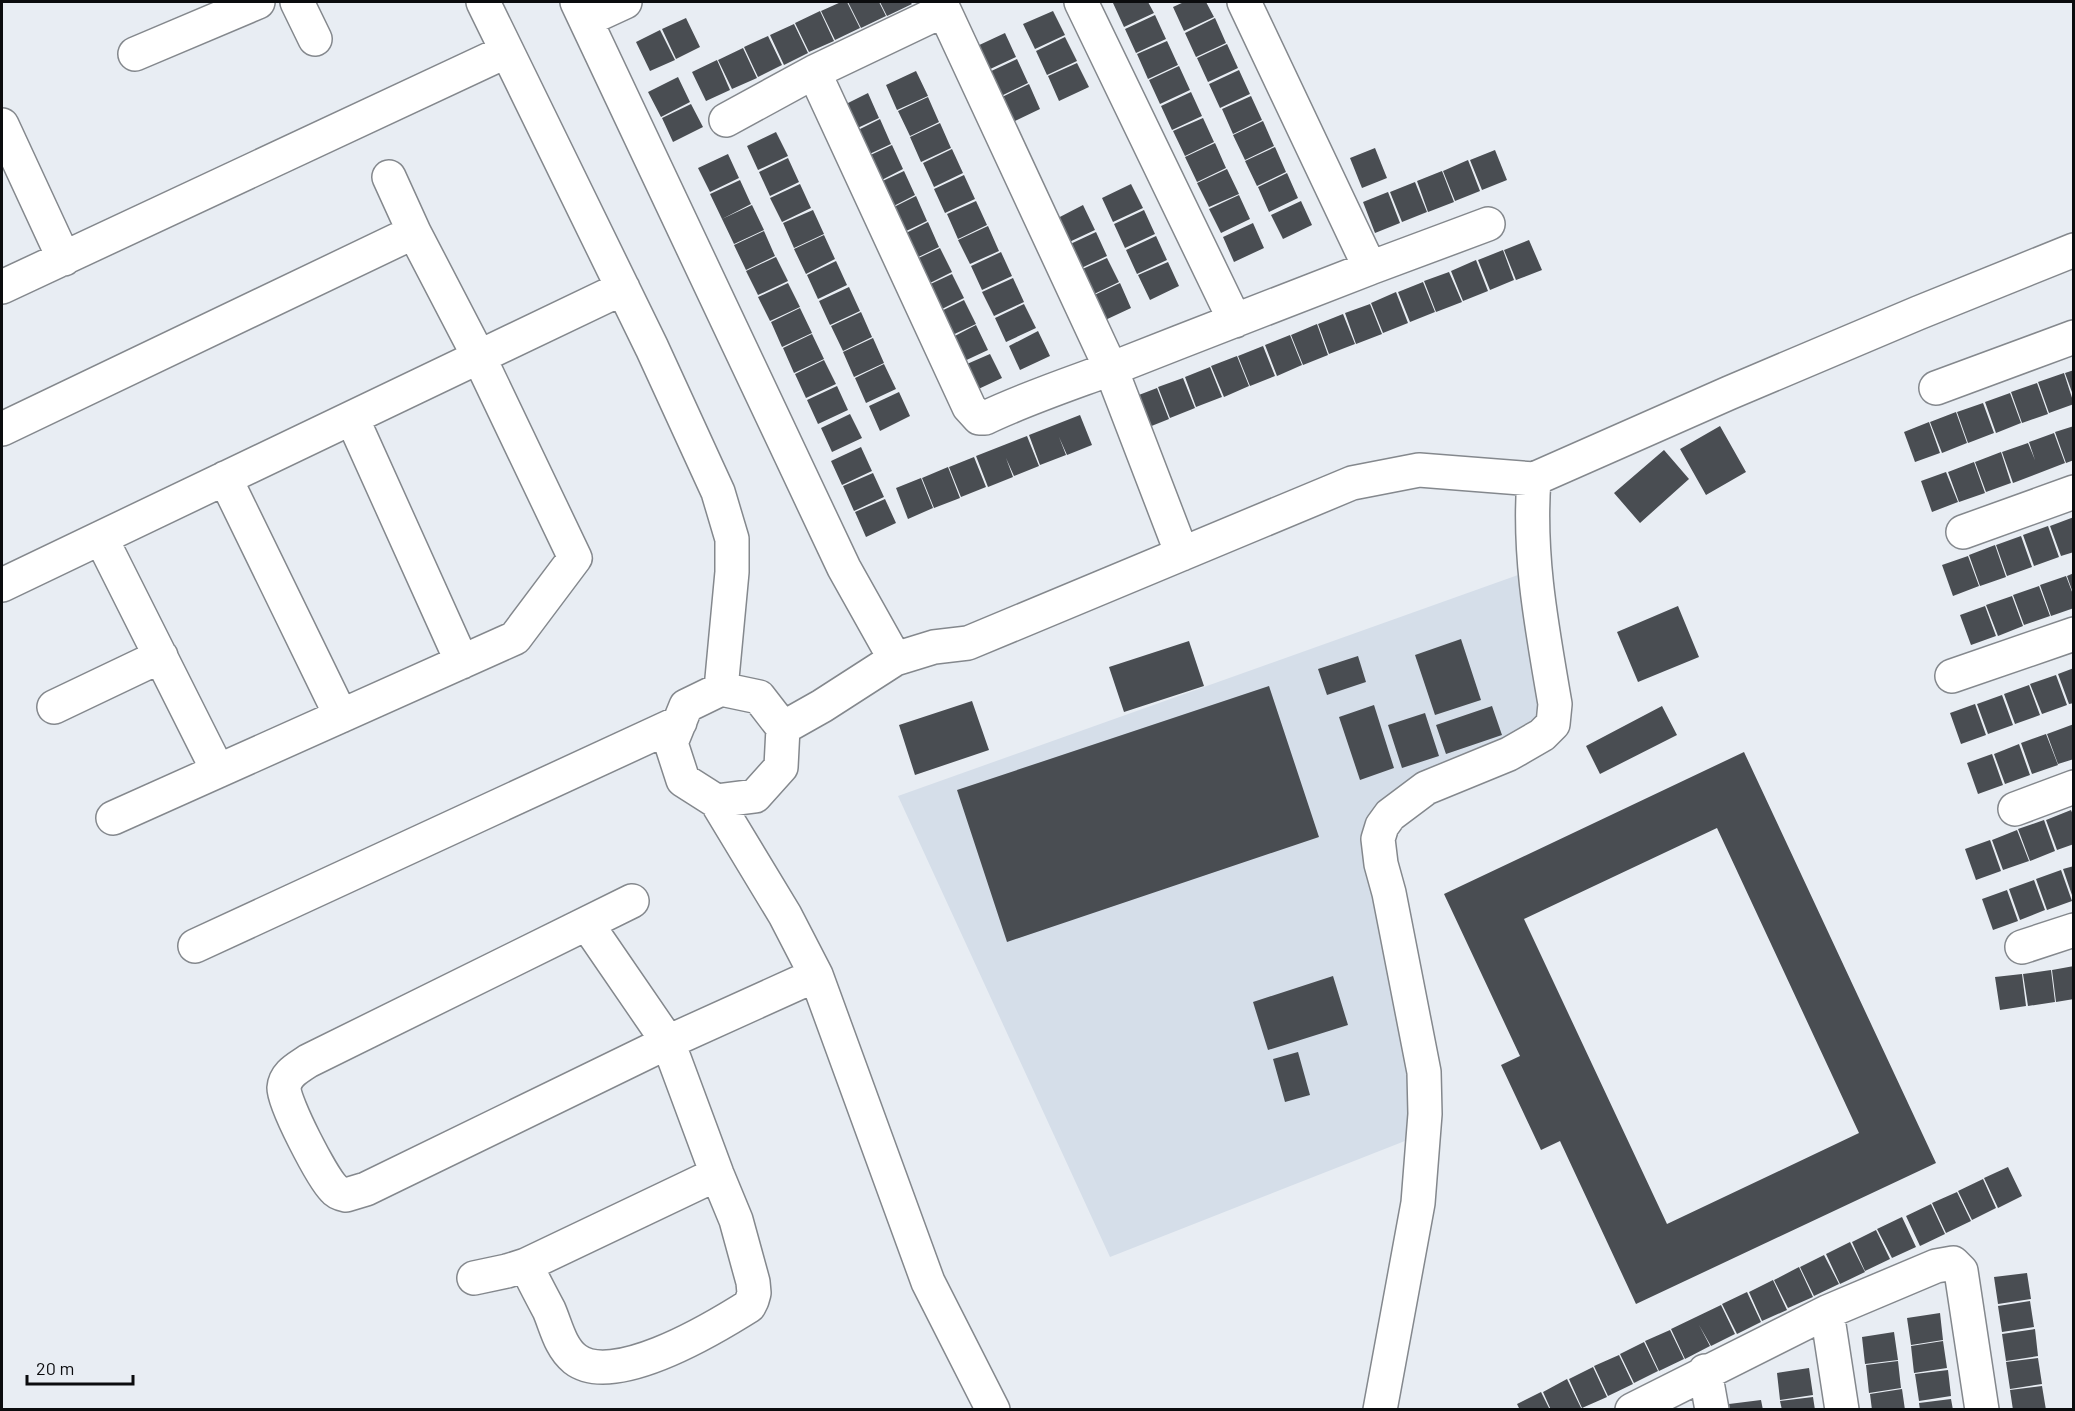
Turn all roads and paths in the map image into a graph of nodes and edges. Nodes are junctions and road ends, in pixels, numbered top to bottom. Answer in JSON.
{"nodes":[{"id":1,"x":258,"y":2,"type":"edge"},
{"id":2,"x":297,"y":2,"type":"edge"},
{"id":3,"x":483,"y":2,"type":"edge"},
{"id":4,"x":625,"y":2,"type":"edge"},
{"id":5,"x":1081,"y":2,"type":"edge"},
{"id":6,"x":1244,"y":2,"type":"edge"},
{"id":7,"x":954,"y":6,"type":"edge"},
{"id":8,"x":582,"y":11,"type":"edge"},
{"id":9,"x":315,"y":39,"type":"dead end"},
{"id":10,"x":507,"y":51,"type":"junction"},
{"id":11,"x":135,"y":54,"type":"dead end"},
{"id":12,"x":814,"y":72,"type":"junction"},
{"id":13,"x":726,"y":120,"type":"dead end"},
{"id":14,"x":2,"y":125,"type":"edge"},
{"id":15,"x":388,"y":177,"type":"dead end"},
{"id":16,"x":1488,"y":224,"type":"dead end"},
{"id":17,"x":414,"y":232,"type":"junction"},
{"id":18,"x":2073,"y":250,"type":"edge"},
{"id":19,"x":64,"y":259,"type":"junction"},
{"id":20,"x":1370,"y":268,"type":"junction"},
{"id":21,"x":2,"y":287,"type":"edge"},
{"id":22,"x":623,"y":288,"type":"junction"},
{"id":23,"x":1234,"y":321,"type":"junction"},
{"id":24,"x":2073,"y":337,"type":"edge"},
{"id":25,"x":479,"y":357,"type":"junction"},
{"id":26,"x":1111,"y":369,"type":"junction"},
{"id":27,"x":1936,"y":388,"type":"dead end"},
{"id":28,"x":352,"y":418,"type":"junction"},
{"id":29,"x":2,"y":429,"type":"edge"},
{"id":30,"x":225,"y":478,"type":"junction"},
{"id":31,"x":1534,"y":479,"type":"junction"},
{"id":32,"x":2073,"y":492,"type":"edge"},
{"id":33,"x":1963,"y":532,"type":"dead end"},
{"id":34,"x":101,"y":538,"type":"junction"},
{"id":35,"x":1182,"y":554,"type":"junction"},
{"id":36,"x":2,"y":585,"type":"edge"},
{"id":37,"x":2073,"y":634,"type":"edge"},
{"id":38,"x":161,"y":656,"type":"junction"},
{"id":39,"x":895,"y":659,"type":"junction"},
{"id":40,"x":462,"y":662,"type":"junction"},
{"id":41,"x":1952,"y":676,"type":"dead end"},
{"id":42,"x":721,"y":689,"type":"junction"},
{"id":43,"x":54,"y":707,"type":"dead end"},
{"id":44,"x":341,"y":716,"type":"junction"},
{"id":45,"x":680,"y":722,"type":"junction"},
{"id":46,"x":783,"y":728,"type":"junction"},
{"id":47,"x":218,"y":771,"type":"junction"},
{"id":48,"x":2073,"y":788,"type":"edge"},
{"id":49,"x":716,"y":801,"type":"junction"},
{"id":50,"x":2015,"y":809,"type":"dead end"},
{"id":51,"x":113,"y":818,"type":"dead end"},
{"id":52,"x":632,"y":901,"type":"dead end"},
{"id":53,"x":587,"y":924,"type":"junction"},
{"id":54,"x":2073,"y":930,"type":"edge"},
{"id":55,"x":195,"y":946,"type":"dead end"},
{"id":56,"x":2022,"y":947,"type":"dead end"},
{"id":57,"x":816,"y":975,"type":"junction"},
{"id":58,"x":668,"y":1042,"type":"junction"},
{"id":59,"x":717,"y":1174,"type":"junction"},
{"id":60,"x":526,"y":1265,"type":"junction"},
{"id":61,"x":474,"y":1278,"type":"dead end"},
{"id":62,"x":1827,"y":1312,"type":"junction"},
{"id":63,"x":1705,"y":1371,"type":"junction"},
{"id":64,"x":993,"y":1410,"type":"edge"},
{"id":65,"x":1380,"y":1410,"type":"edge"},
{"id":66,"x":1632,"y":1410,"type":"edge"},
{"id":67,"x":1712,"y":1410,"type":"edge"},
{"id":68,"x":1842,"y":1410,"type":"edge"},
{"id":69,"x":1982,"y":1410,"type":"edge"}],
"edges":[{"from":1,"to":11,"type":"street"},
{"from":2,"to":9,"type":"street"},
{"from":3,"to":10,"type":"street"},
{"from":4,"to":8,"type":"street"},
{"from":5,"to":23,"type":"street"},
{"from":6,"to":20,"type":"street"},
{"from":7,"to":12,"type":"street"},
{"from":7,"to":26,"type":"street"},
{"from":8,"to":39,"type":"street"},
{"from":10,"to":19,"type":"street"},
{"from":10,"to":22,"type":"street"},
{"from":12,"to":13,"type":"street"},
{"from":12,"to":26,"type":"street"},
{"from":14,"to":19,"type":"street"},
{"from":15,"to":17,"type":"street"},
{"from":16,"to":20,"type":"street"},
{"from":17,"to":25,"type":"street"},
{"from":17,"to":29,"type":"street"},
{"from":18,"to":31,"type":"street"},
{"from":19,"to":21,"type":"street"},
{"from":20,"to":23,"type":"street"},
{"from":22,"to":25,"type":"street"},
{"from":22,"to":42,"type":"street"},
{"from":23,"to":26,"type":"street"},
{"from":24,"to":27,"type":"street"},
{"from":25,"to":28,"type":"street"},
{"from":25,"to":40,"type":"street"},
{"from":26,"to":35,"type":"street"},
{"from":28,"to":30,"type":"street"},
{"from":28,"to":40,"type":"street"},
{"from":30,"to":34,"type":"street"},
{"from":30,"to":44,"type":"street"},
{"from":31,"to":35,"type":"street"},
{"from":31,"to":65,"type":"street"},
{"from":32,"to":33,"type":"street"},
{"from":34,"to":36,"type":"street"},
{"from":34,"to":38,"type":"street"},
{"from":35,"to":39,"type":"street"},
{"from":37,"to":41,"type":"street"},
{"from":38,"to":43,"type":"street"},
{"from":38,"to":47,"type":"street"},
{"from":39,"to":46,"type":"street"},
{"from":40,"to":44,"type":"street"},
{"from":42,"to":45,"type":"street"},
{"from":42,"to":46,"type":"street"},
{"from":44,"to":47,"type":"street"},
{"from":45,"to":49,"type":"street"},
{"from":45,"to":55,"type":"street"},
{"from":46,"to":49,"type":"street"},
{"from":47,"to":51,"type":"street"},
{"from":48,"to":50,"type":"street"},
{"from":49,"to":57,"type":"street"},
{"from":52,"to":53,"type":"street"},
{"from":53,"to":58,"type":"street"},
{"from":53,"to":58,"type":"street"},
{"from":54,"to":56,"type":"street"},
{"from":57,"to":58,"type":"street"},
{"from":57,"to":64,"type":"street"},
{"from":58,"to":59,"type":"street"},
{"from":59,"to":60,"type":"street"},
{"from":59,"to":60,"type":"street"},
{"from":60,"to":61,"type":"street"},
{"from":62,"to":63,"type":"street"},
{"from":62,"to":68,"type":"street"},
{"from":62,"to":69,"type":"street"},
{"from":63,"to":66,"type":"street"},
{"from":63,"to":67,"type":"street"}]}
